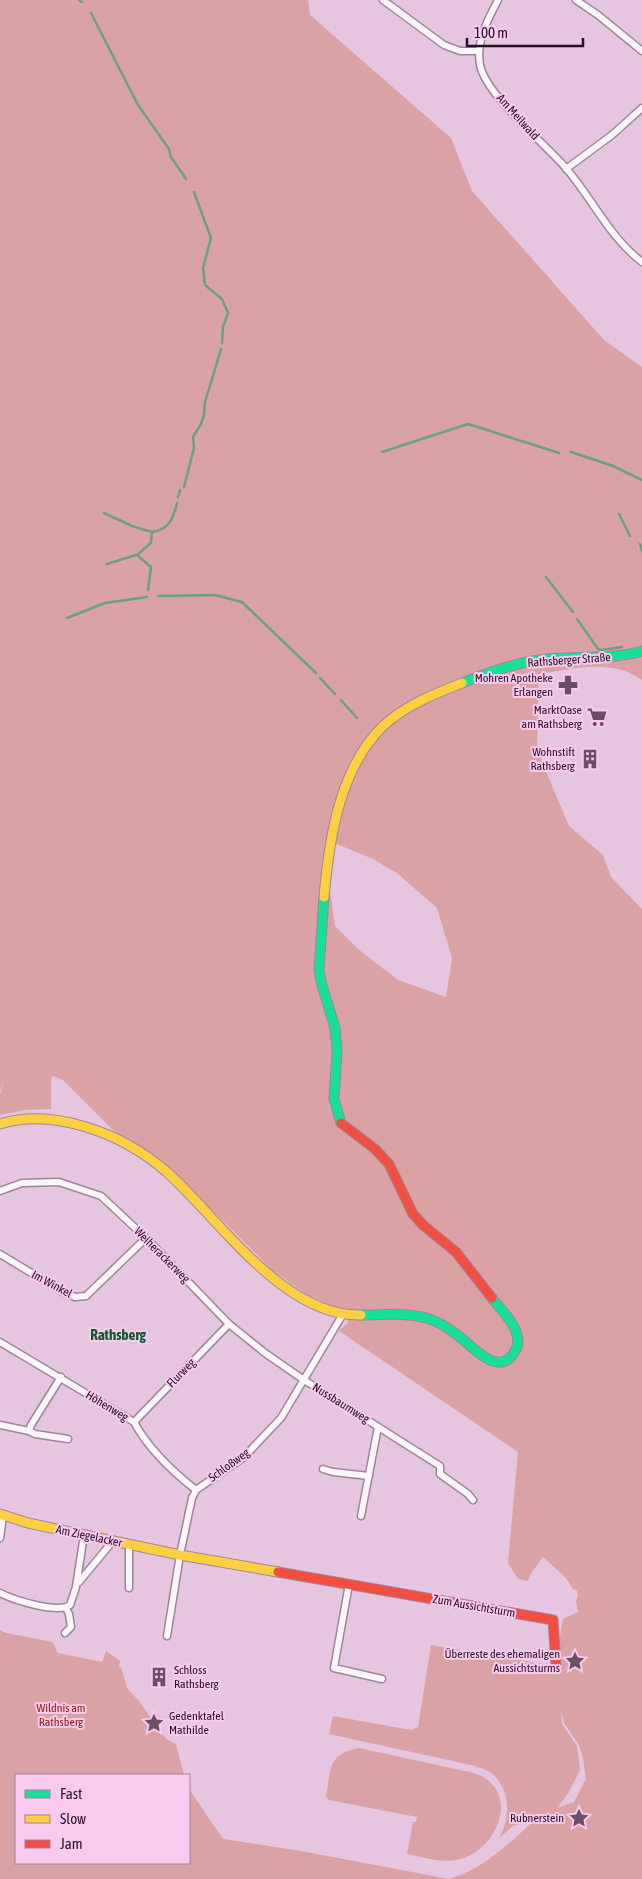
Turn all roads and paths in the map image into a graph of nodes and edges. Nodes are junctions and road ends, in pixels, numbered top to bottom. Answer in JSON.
{"nodes":[{"id":1,"x":383,"y":0,"type":"edge"},
{"id":2,"x":498,"y":0,"type":"edge"},
{"id":3,"x":576,"y":0,"type":"edge"},
{"id":4,"x":479,"y":51,"type":"junction"},
{"id":5,"x":642,"y":51,"type":"edge"},
{"id":6,"x":642,"y":108,"type":"edge"},
{"id":7,"x":566,"y":169,"type":"junction"},
{"id":8,"x":642,"y":262,"type":"edge"},
{"id":9,"x":642,"y":651,"type":"edge"},
{"id":10,"x":0,"y":1124,"type":"edge"},
{"id":11,"x":0,"y":1191,"type":"edge"},
{"id":12,"x":146,"y":1238,"type":"junction"},
{"id":13,"x":0,"y":1254,"type":"edge"},
{"id":14,"x":343,"y":1314,"type":"junction"},
{"id":15,"x":229,"y":1324,"type":"junction"},
{"id":16,"x":0,"y":1342,"type":"edge"},
{"id":17,"x":61,"y":1377,"type":"junction"},
{"id":18,"x":304,"y":1380,"type":"junction"},
{"id":19,"x":134,"y":1422,"type":"junction"},
{"id":20,"x":0,"y":1425,"type":"edge"},
{"id":21,"x":378,"y":1427,"type":"junction"},
{"id":22,"x":29,"y":1430,"type":"junction"},
{"id":23,"x":68,"y":1439,"type":"dead end"},
{"id":24,"x":323,"y":1469,"type":"dead end"},
{"id":25,"x":369,"y":1476,"type":"junction"},
{"id":26,"x":196,"y":1490,"type":"junction"},
{"id":27,"x":473,"y":1500,"type":"dead end"},
{"id":28,"x":2,"y":1515,"type":"edge"},
{"id":29,"x":361,"y":1516,"type":"dead end"},
{"id":30,"x":84,"y":1535,"type":"junction"},
{"id":31,"x":0,"y":1538,"type":"edge"},
{"id":32,"x":113,"y":1541,"type":"junction"},
{"id":33,"x":129,"y":1544,"type":"junction"},
{"id":34,"x":180,"y":1554,"type":"junction"},
{"id":35,"x":350,"y":1584,"type":"junction"},
{"id":36,"x":76,"y":1587,"type":"junction"},
{"id":37,"x":129,"y":1588,"type":"dead end"},
{"id":38,"x":0,"y":1593,"type":"edge"},
{"id":39,"x":66,"y":1608,"type":"junction"},
{"id":40,"x":65,"y":1633,"type":"dead end"},
{"id":41,"x":167,"y":1636,"type":"dead end"},
{"id":42,"x":556,"y":1665,"type":"dead end"},
{"id":43,"x":382,"y":1678,"type":"dead end"}],
"edges":[{"from":1,"to":4,"type":"street"},
{"from":2,"to":4,"type":"street"},
{"from":3,"to":5,"type":"street"},
{"from":4,"to":7,"type":"street","name":"Am Meilwald"},
{"from":6,"to":7,"type":"street"},
{"from":7,"to":8,"type":"street","name":"Am Meilwald"},
{"from":9,"to":14,"type":"street","name":"Rathsberger Straße"},
{"from":10,"to":14,"type":"street"},
{"from":11,"to":12,"type":"street","name":"Weiherackerweg"},
{"from":12,"to":13,"type":"street","name":"Im Winkel"},
{"from":12,"to":15,"type":"street","name":"Weiherackerweg"},
{"from":14,"to":18,"type":"street","name":"Schloßweg"},
{"from":15,"to":18,"type":"street","name":"Weiherackerweg"},
{"from":15,"to":19,"type":"street","name":"Flurweg"},
{"from":16,"to":17,"type":"street","name":"Höhenweg"},
{"from":17,"to":19,"type":"street","name":"Höhenweg"},
{"from":17,"to":22,"type":"street"},
{"from":18,"to":21,"type":"street","name":"Nussbaumweg"},
{"from":18,"to":26,"type":"street","name":"Schloßweg"},
{"from":19,"to":26,"type":"street","name":"Höhenweg"},
{"from":20,"to":22,"type":"street"},
{"from":21,"to":25,"type":"street","name":"Nussbaumweg"},
{"from":21,"to":27,"type":"street","name":"Nussbaumweg"},
{"from":22,"to":23,"type":"street"},
{"from":24,"to":25,"type":"street"},
{"from":25,"to":29,"type":"street","name":"Nussbaumweg"},
{"from":26,"to":34,"type":"street","name":"Schloßweg"},
{"from":28,"to":30,"type":"street","name":"Am Ziegelacker"},
{"from":28,"to":31,"type":"street"},
{"from":30,"to":32,"type":"street","name":"Am Ziegelacker"},
{"from":30,"to":36,"type":"street"},
{"from":32,"to":33,"type":"street","name":"Am Ziegelacker"},
{"from":32,"to":36,"type":"street"},
{"from":33,"to":34,"type":"street","name":"Am Ziegelacker"},
{"from":33,"to":37,"type":"street"},
{"from":34,"to":35,"type":"street","name":"Zum Aussichtsturm"},
{"from":34,"to":41,"type":"street","name":"Schloßweg"},
{"from":35,"to":42,"type":"street","name":"Zum Aussichtsturm"},
{"from":35,"to":43,"type":"street"},
{"from":36,"to":39,"type":"street"},
{"from":38,"to":39,"type":"street"},
{"from":39,"to":40,"type":"street"}]}
